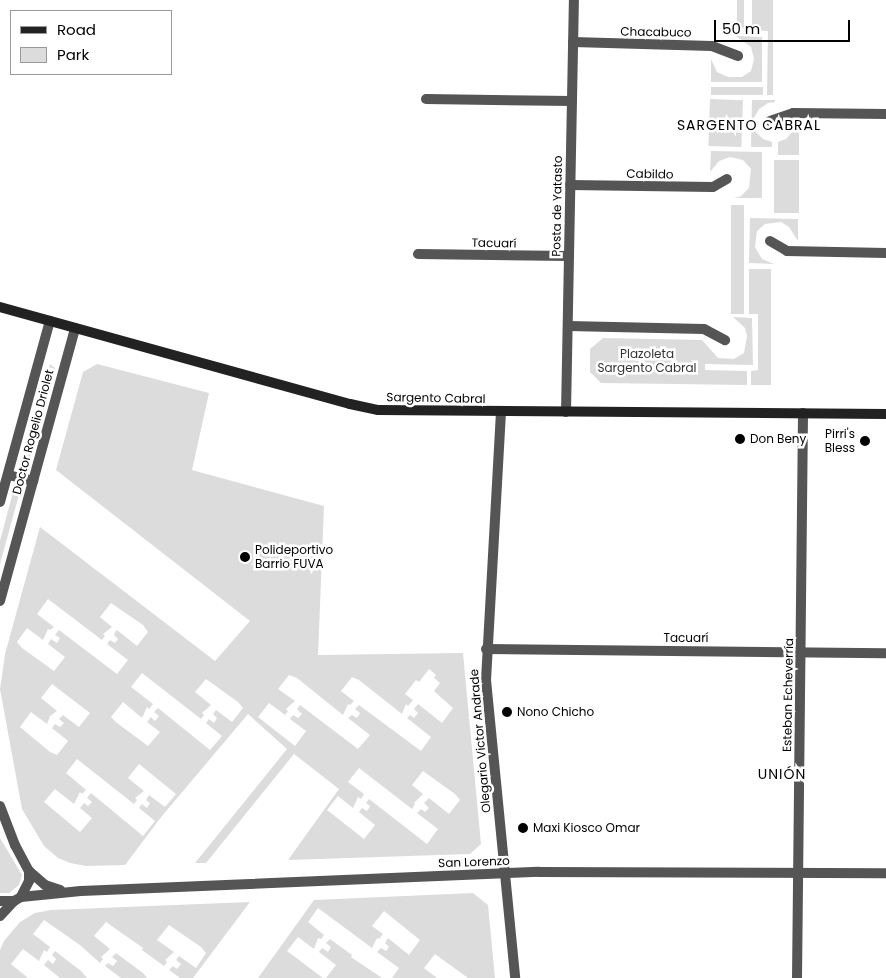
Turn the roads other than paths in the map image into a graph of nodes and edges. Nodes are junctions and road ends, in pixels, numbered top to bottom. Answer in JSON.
{"nodes":[{"id":1,"x":574,"y":0,"type":"edge"},
{"id":2,"x":573,"y":42,"type":"junction"},
{"id":3,"x":738,"y":56,"type":"dead end"},
{"id":4,"x":426,"y":99,"type":"dead end"},
{"id":5,"x":572,"y":101,"type":"junction"},
{"id":6,"x":886,"y":114,"type":"edge"},
{"id":7,"x":770,"y":121,"type":"dead end"},
{"id":8,"x":727,"y":179,"type":"dead end"},
{"id":9,"x":570,"y":185,"type":"junction"},
{"id":10,"x":770,"y":241,"type":"dead end"},
{"id":11,"x":886,"y":253,"type":"edge"},
{"id":12,"x":418,"y":254,"type":"dead end"},
{"id":13,"x":569,"y":256,"type":"junction"},
{"id":14,"x":0,"y":307,"type":"edge"},
{"id":15,"x":50,"y":321,"type":"junction"},
{"id":16,"x":568,"y":326,"type":"junction"},
{"id":17,"x":75,"y":328,"type":"junction"},
{"id":18,"x":725,"y":340,"type":"dead end"},
{"id":19,"x":501,"y":412,"type":"junction"},
{"id":20,"x":566,"y":412,"type":"junction"},
{"id":21,"x":803,"y":413,"type":"junction"},
{"id":22,"x":886,"y":414,"type":"edge"},
{"id":23,"x":8,"y":475,"type":"junction"},
{"id":24,"x":33,"y":481,"type":"junction"},
{"id":25,"x":0,"y":502,"type":"edge"},
{"id":26,"x":0,"y":601,"type":"edge"},
{"id":27,"x":486,"y":649,"type":"junction"},
{"id":28,"x":801,"y":652,"type":"junction"},
{"id":29,"x":886,"y":653,"type":"edge"},
{"id":30,"x":0,"y":806,"type":"edge"},
{"id":31,"x":29,"y":871,"type":"junction"},
{"id":32,"x":797,"y":872,"type":"junction"},
{"id":33,"x":504,"y":873,"type":"junction"},
{"id":34,"x":886,"y":873,"type":"edge"},
{"id":35,"x":63,"y":891,"type":"junction"},
{"id":36,"x":18,"y":899,"type":"junction"},
{"id":37,"x":0,"y":901,"type":"edge"},
{"id":38,"x":0,"y":916,"type":"edge"},
{"id":39,"x":515,"y":978,"type":"edge"},
{"id":40,"x":797,"y":978,"type":"edge"}],
"edges":[{"from":1,"to":2,"type":"street","name":"Posta de Yatasto"},
{"from":2,"to":3,"type":"street","name":"Chacabuco"},
{"from":2,"to":5,"type":"street","name":"Posta de Yatasto"},
{"from":4,"to":5,"type":"street"},
{"from":5,"to":9,"type":"street","name":"Posta de Yatasto"},
{"from":6,"to":7,"type":"street"},
{"from":8,"to":9,"type":"street","name":"Cabildo"},
{"from":9,"to":13,"type":"street","name":"Posta de Yatasto"},
{"from":10,"to":11,"type":"street"},
{"from":12,"to":13,"type":"street","name":"Tacuarí"},
{"from":13,"to":16,"type":"street","name":"Posta de Yatasto"},
{"from":14,"to":15,"type":"main road","name":"Sargento Cabral"},
{"from":15,"to":17,"type":"main road","name":"Sargento Cabral"},
{"from":15,"to":23,"type":"street","name":"Doctor Rogelio Driolet"},
{"from":16,"to":18,"type":"street"},
{"from":16,"to":20,"type":"street","name":"Posta de Yatasto"},
{"from":17,"to":19,"type":"main road","name":"Sargento Cabral"},
{"from":17,"to":24,"type":"street","name":"Doctor Rogelio Driolet"},
{"from":19,"to":20,"type":"main road","name":"Sargento Cabral"},
{"from":19,"to":27,"type":"street","name":"Olegario Victor Andrade"},
{"from":20,"to":21,"type":"main road","name":"Sargento Cabral"},
{"from":21,"to":22,"type":"main road","name":"Sargento Cabral"},
{"from":21,"to":28,"type":"street","name":"Esteban Echeverría"},
{"from":23,"to":24,"type":"street"},
{"from":23,"to":25,"type":"street","name":"Doctor Rogelio Driolet"},
{"from":24,"to":26,"type":"street","name":"Doctor Rogelio Driolet"},
{"from":27,"to":28,"type":"street","name":"Tacuarí"},
{"from":27,"to":33,"type":"street","name":"Olegario Victor Andrade"},
{"from":28,"to":29,"type":"street","name":"Tacuarí"},
{"from":28,"to":32,"type":"street","name":"Esteban Echeverría"},
{"from":30,"to":31,"type":"street"},
{"from":31,"to":35,"type":"street","name":"San Lorenzo"},
{"from":31,"to":36,"type":"street"},
{"from":32,"to":33,"type":"street","name":"San Lorenzo"},
{"from":32,"to":34,"type":"street","name":"San Lorenzo"},
{"from":32,"to":40,"type":"street","name":"Esteban Echeverría"},
{"from":33,"to":35,"type":"street","name":"San Lorenzo"},
{"from":33,"to":39,"type":"street","name":"Olegario Victor Andrade"},
{"from":35,"to":36,"type":"street","name":"San Lorenzo"},
{"from":36,"to":37,"type":"street","name":"San Lorenzo"},
{"from":36,"to":38,"type":"street"}]}
